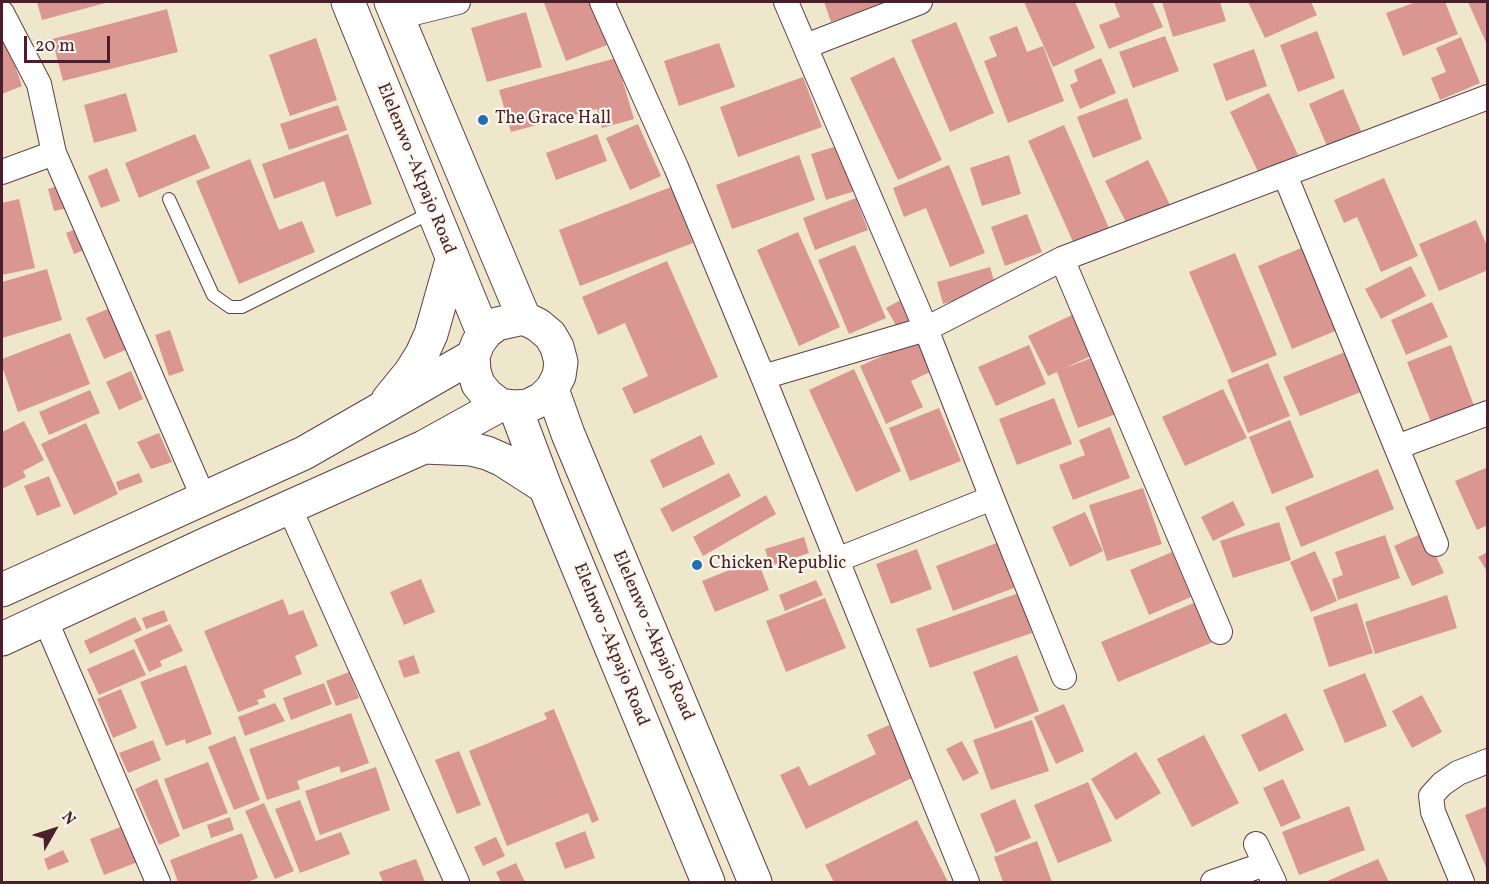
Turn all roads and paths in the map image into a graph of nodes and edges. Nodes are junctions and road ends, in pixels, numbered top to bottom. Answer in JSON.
{"nodes":[{"id":1,"x":348,"y":2,"type":"edge"},
{"id":2,"x":458,"y":2,"type":"edge"},
{"id":3,"x":602,"y":2,"type":"edge"},
{"id":4,"x":786,"y":2,"type":"edge"},
{"id":5,"x":920,"y":2,"type":"edge"},
{"id":6,"x":394,"y":9,"type":"edge"},
{"id":7,"x":2,"y":13,"type":"edge"},
{"id":8,"x":806,"y":46,"type":"junction"},
{"id":9,"x":1488,"y":97,"type":"edge"},
{"id":10,"x":54,"y":153,"type":"junction"},
{"id":11,"x":2,"y":172,"type":"edge"},
{"id":12,"x":1286,"y":174,"type":"junction"},
{"id":13,"x":169,"y":199,"type":"dead end"},
{"id":14,"x":433,"y":211,"type":"junction"},
{"id":15,"x":1062,"y":259,"type":"junction"},
{"id":16,"x":452,"y":260,"type":"junction"},
{"id":17,"x":524,"y":318,"type":"junction"},
{"id":18,"x":926,"y":329,"type":"junction"},
{"id":19,"x":478,"y":346,"type":"junction"},
{"id":20,"x":763,"y":377,"type":"junction"},
{"id":21,"x":552,"y":389,"type":"junction"},
{"id":22,"x":508,"y":406,"type":"junction"},
{"id":23,"x":381,"y":408,"type":"junction"},
{"id":24,"x":1488,"y":413,"type":"edge"},
{"id":25,"x":424,"y":447,"type":"junction"},
{"id":26,"x":1397,"y":447,"type":"junction"},
{"id":27,"x":545,"y":487,"type":"junction"},
{"id":28,"x":992,"y":498,"type":"junction"},
{"id":29,"x":204,"y":499,"type":"junction"},
{"id":30,"x":289,"y":507,"type":"junction"},
{"id":31,"x":1436,"y":544,"type":"dead end"},
{"id":32,"x":837,"y":560,"type":"junction"},
{"id":33,"x":2,"y":590,"type":"edge"},
{"id":34,"x":45,"y":619,"type":"junction"},
{"id":35,"x":1220,"y":632,"type":"dead end"},
{"id":36,"x":2,"y":639,"type":"edge"},
{"id":37,"x":1064,"y":677,"type":"dead end"},
{"id":38,"x":1488,"y":760,"type":"edge"},
{"id":39,"x":1265,"y":863,"type":"edge"},
{"id":40,"x":158,"y":882,"type":"edge"},
{"id":41,"x":457,"y":882,"type":"edge"},
{"id":42,"x":708,"y":882,"type":"edge"},
{"id":43,"x":755,"y":882,"type":"edge"},
{"id":44,"x":967,"y":882,"type":"edge"},
{"id":45,"x":1213,"y":882,"type":"edge"},
{"id":46,"x":1462,"y":882,"type":"edge"}],
"edges":[{"from":1,"to":14,"type":"main road","name":"Elelenwo -Akpajo Road"},
{"from":2,"to":6,"type":"street"},
{"from":3,"to":20,"type":"street"},
{"from":4,"to":8,"type":"street"},
{"from":5,"to":8,"type":"street"},
{"from":6,"to":17,"type":"main road"},
{"from":7,"to":10,"type":"street"},
{"from":8,"to":18,"type":"street"},
{"from":9,"to":12,"type":"street"},
{"from":10,"to":11,"type":"street"},
{"from":10,"to":29,"type":"street"},
{"from":12,"to":15,"type":"street"},
{"from":12,"to":26,"type":"street"},
{"from":13,"to":14,"type":"lane"},
{"from":14,"to":16,"type":"main road","name":"Elelenwo -Akpajo Road"},
{"from":15,"to":18,"type":"street"},
{"from":15,"to":35,"type":"street"},
{"from":16,"to":19,"type":"main road","name":"Elelenwo -Akpajo Road"},
{"from":16,"to":23,"type":"main road"},
{"from":17,"to":19,"type":"main road"},
{"from":17,"to":21,"type":"main road"},
{"from":18,"to":20,"type":"street"},
{"from":18,"to":28,"type":"street"},
{"from":19,"to":22,"type":"main road"},
{"from":19,"to":23,"type":"main road"},
{"from":20,"to":32,"type":"street"},
{"from":21,"to":22,"type":"main road"},
{"from":21,"to":43,"type":"main road","name":"Elelenwo -Akpajo Road"},
{"from":22,"to":25,"type":"main road"},
{"from":22,"to":27,"type":"main road","name":"Elelnwo -Akpajo Road"},
{"from":23,"to":29,"type":"main road"},
{"from":24,"to":26,"type":"street"},
{"from":25,"to":27,"type":"main road"},
{"from":25,"to":30,"type":"main road"},
{"from":26,"to":31,"type":"street"},
{"from":27,"to":42,"type":"main road","name":"Elelnwo -Akpajo Road"},
{"from":28,"to":32,"type":"street"},
{"from":28,"to":37,"type":"street"},
{"from":29,"to":33,"type":"main road"},
{"from":30,"to":34,"type":"main road"},
{"from":30,"to":41,"type":"street"},
{"from":32,"to":44,"type":"street"},
{"from":34,"to":36,"type":"main road"},
{"from":34,"to":40,"type":"street"},
{"from":38,"to":46,"type":"street"},
{"from":39,"to":45,"type":"street"}]}
